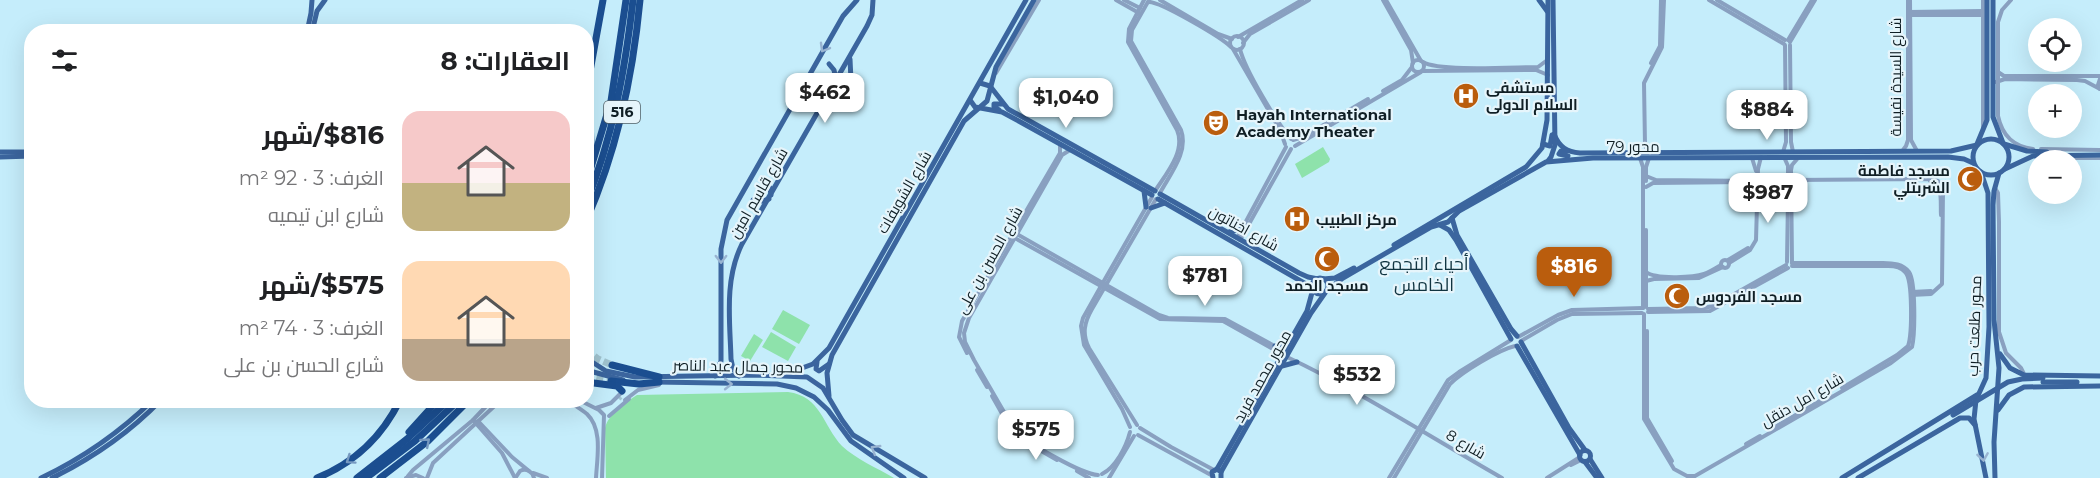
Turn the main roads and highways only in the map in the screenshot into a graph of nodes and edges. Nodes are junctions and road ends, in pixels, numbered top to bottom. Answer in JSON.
{"nodes":[{"id":1,"x":312,"y":0,"type":"edge"},
{"id":2,"x":325,"y":0,"type":"edge"},
{"id":3,"x":603,"y":0,"type":"edge"},
{"id":4,"x":626,"y":0,"type":"edge"},
{"id":5,"x":633,"y":0,"type":"edge"},
{"id":6,"x":640,"y":0,"type":"edge"},
{"id":7,"x":857,"y":0,"type":"edge"},
{"id":8,"x":873,"y":0,"type":"edge"},
{"id":9,"x":1026,"y":0,"type":"edge"},
{"id":10,"x":1034,"y":0,"type":"edge"},
{"id":11,"x":1539,"y":0,"type":"edge"},
{"id":12,"x":1550,"y":0,"type":"edge"},
{"id":13,"x":1985,"y":0,"type":"edge"},
{"id":14,"x":1993,"y":0,"type":"edge"},
{"id":15,"x":1548,"y":13,"type":"junction"},
{"id":16,"x":309,"y":24,"type":"edge"},
{"id":17,"x":314,"y":24,"type":"edge"},
{"id":18,"x":1551,"y":30,"type":"junction"},
{"id":19,"x":594,"y":53,"type":"edge"},
{"id":20,"x":850,"y":57,"type":"junction"},
{"id":21,"x":830,"y":64,"type":"dead end"},
{"id":22,"x":1983,"y":69,"type":"road end"},
{"id":23,"x":984,"y":74,"type":"junction"},
{"id":24,"x":994,"y":76,"type":"junction"},
{"id":25,"x":1987,"y":76,"type":"junction"},
{"id":26,"x":851,"y":81,"type":"dead end"},
{"id":27,"x":836,"y":83,"type":"junction"},
{"id":28,"x":980,"y":83,"type":"junction"},
{"id":29,"x":820,"y":86,"type":"dead end"},
{"id":30,"x":992,"y":88,"type":"junction"},
{"id":31,"x":970,"y":100,"type":"junction"},
{"id":32,"x":1003,"y":104,"type":"junction"},
{"id":33,"x":979,"y":108,"type":"junction"},
{"id":34,"x":1990,"y":110,"type":"junction"},
{"id":35,"x":1002,"y":112,"type":"junction"},
{"id":36,"x":1554,"y":133,"type":"junction"},
{"id":37,"x":2003,"y":143,"type":"junction"},
{"id":38,"x":1543,"y":144,"type":"junction"},
{"id":39,"x":1977,"y":144,"type":"junction"},
{"id":40,"x":599,"y":145,"type":"junction"},
{"id":41,"x":1961,"y":150,"type":"junction"},
{"id":42,"x":2023,"y":150,"type":"junction"},
{"id":43,"x":2028,"y":150,"type":"edge"},
{"id":44,"x":1567,"y":151,"type":"junction"},
{"id":45,"x":0,"y":152,"type":"edge"},
{"id":46,"x":24,"y":152,"type":"edge"},
{"id":47,"x":2082,"y":152,"type":"edge"},
{"id":48,"x":2082,"y":153,"type":"edge"},
{"id":49,"x":1843,"y":154,"type":"junction"},
{"id":50,"x":2100,"y":154,"type":"edge"},
{"id":51,"x":594,"y":155,"type":"edge"},
{"id":52,"x":1640,"y":155,"type":"junction"},
{"id":53,"x":1707,"y":155,"type":"junction"},
{"id":54,"x":1783,"y":155,"type":"junction"},
{"id":55,"x":0,"y":156,"type":"edge"},
{"id":56,"x":24,"y":156,"type":"edge"},
{"id":57,"x":618,"y":156,"type":"dead end"},
{"id":58,"x":2028,"y":158,"type":"edge"},
{"id":59,"x":1572,"y":159,"type":"junction"},
{"id":60,"x":1964,"y":159,"type":"junction"},
{"id":61,"x":2024,"y":159,"type":"junction"},
{"id":62,"x":594,"y":160,"type":"edge"},
{"id":63,"x":609,"y":160,"type":"junction"},
{"id":64,"x":1547,"y":161,"type":"junction"},
{"id":65,"x":1531,"y":163,"type":"junction"},
{"id":66,"x":1973,"y":163,"type":"junction"},
{"id":67,"x":2001,"y":171,"type":"junction"},
{"id":68,"x":1981,"y":172,"type":"junction"},
{"id":69,"x":594,"y":181,"type":"edge"},
{"id":70,"x":764,"y":181,"type":"dead end"},
{"id":71,"x":1987,"y":188,"type":"junction"},
{"id":72,"x":1995,"y":188,"type":"junction"},
{"id":73,"x":1144,"y":191,"type":"junction"},
{"id":74,"x":1156,"y":195,"type":"junction"},
{"id":75,"x":770,"y":198,"type":"junction"},
{"id":76,"x":594,"y":200,"type":"edge"},
{"id":77,"x":753,"y":200,"type":"dead end"},
{"id":78,"x":1165,"y":203,"type":"junction"},
{"id":79,"x":1450,"y":215,"type":"junction"},
{"id":80,"x":1437,"y":222,"type":"junction"},
{"id":81,"x":1242,"y":229,"type":"road end"},
{"id":82,"x":1451,"y":229,"type":"junction"},
{"id":83,"x":1227,"y":232,"type":"junction"},
{"id":84,"x":1307,"y":277,"type":"junction"},
{"id":85,"x":1321,"y":279,"type":"junction"},
{"id":86,"x":1304,"y":283,"type":"junction"},
{"id":87,"x":1313,"y":288,"type":"junction"},
{"id":88,"x":1326,"y":291,"type":"junction"},
{"id":89,"x":1309,"y":312,"type":"junction"},
{"id":90,"x":1516,"y":341,"type":"junction"},
{"id":91,"x":1291,"y":344,"type":"junction"},
{"id":92,"x":1275,"y":346,"type":"road end"},
{"id":93,"x":1998,"y":348,"type":"junction"},
{"id":94,"x":1285,"y":354,"type":"junction"},
{"id":95,"x":817,"y":362,"type":"junction"},
{"id":96,"x":829,"y":364,"type":"junction"},
{"id":97,"x":594,"y":367,"type":"edge"},
{"id":98,"x":594,"y":367,"type":"edge"},
{"id":99,"x":1281,"y":367,"type":"junction"},
{"id":100,"x":609,"y":373,"type":"junction"},
{"id":101,"x":783,"y":375,"type":"junction"},
{"id":102,"x":2024,"y":375,"type":"junction"},
{"id":103,"x":715,"y":376,"type":"junction"},
{"id":104,"x":740,"y":376,"type":"junction"},
{"id":105,"x":659,"y":380,"type":"junction"},
{"id":106,"x":2100,"y":380,"type":"edge"},
{"id":107,"x":594,"y":383,"type":"edge"},
{"id":108,"x":2024,"y":387,"type":"junction"},
{"id":109,"x":622,"y":394,"type":"junction"},
{"id":110,"x":1979,"y":394,"type":"junction"},
{"id":111,"x":829,"y":396,"type":"junction"},
{"id":112,"x":1959,"y":407,"type":"junction"},
{"id":113,"x":144,"y":408,"type":"edge"},
{"id":114,"x":152,"y":408,"type":"edge"},
{"id":115,"x":395,"y":408,"type":"edge"},
{"id":116,"x":431,"y":408,"type":"edge"},
{"id":117,"x":440,"y":408,"type":"edge"},
{"id":118,"x":450,"y":408,"type":"edge"},
{"id":119,"x":461,"y":408,"type":"edge"},
{"id":120,"x":1954,"y":416,"type":"junction"},
{"id":121,"x":1964,"y":417,"type":"junction"},
{"id":122,"x":1995,"y":417,"type":"junction"},
{"id":123,"x":1975,"y":425,"type":"junction"},
{"id":124,"x":1585,"y":450,"type":"junction"},
{"id":125,"x":1883,"y":452,"type":"junction"},
{"id":126,"x":388,"y":455,"type":"junction"},
{"id":127,"x":1586,"y":461,"type":"junction"},
{"id":128,"x":1886,"y":462,"type":"junction"},
{"id":129,"x":904,"y":466,"type":"junction"},
{"id":130,"x":390,"y":471,"type":"junction"},
{"id":131,"x":914,"y":471,"type":"junction"},
{"id":132,"x":1217,"y":475,"type":"edge"},
{"id":133,"x":1995,"y":475,"type":"edge"},
{"id":134,"x":902,"y":477,"type":"edge"},
{"id":135,"x":41,"y":478,"type":"edge"},
{"id":136,"x":52,"y":478,"type":"edge"},
{"id":137,"x":317,"y":478,"type":"edge"},
{"id":138,"x":357,"y":478,"type":"edge"},
{"id":139,"x":366,"y":478,"type":"edge"},
{"id":140,"x":374,"y":478,"type":"edge"},
{"id":141,"x":380,"y":478,"type":"edge"},
{"id":142,"x":909,"y":478,"type":"edge"},
{"id":143,"x":925,"y":478,"type":"edge"},
{"id":144,"x":1597,"y":478,"type":"edge"},
{"id":145,"x":1602,"y":478,"type":"edge"},
{"id":146,"x":1842,"y":478,"type":"edge"},
{"id":147,"x":1858,"y":478,"type":"edge"},
{"id":148,"x":1986,"y":478,"type":"edge"}],
"edges":[{"from":1,"to":16,"type":"main road"},
{"from":2,"to":17,"type":"main road"},
{"from":3,"to":19,"type":"highway","number":"516"},
{"from":4,"to":40,"type":"highway","number":"516"},
{"from":5,"to":69,"type":"highway","number":"516"},
{"from":6,"to":63,"type":"highway","number":"516"},
{"from":7,"to":103,"type":"main road","name":"شارع قاسم امين","one_way":true},
{"from":8,"to":20,"type":"main road","name":"شارع قاسم امين"},
{"from":9,"to":23,"type":"main road","name":"شارع الشويفات"},
{"from":10,"to":24,"type":"main road","name":"شارع الشويفات"},
{"from":11,"to":15,"type":"main road"},
{"from":12,"to":15,"type":"main road"},
{"from":12,"to":18,"type":"main road"},
{"from":13,"to":25,"type":"main road"},
{"from":14,"to":34,"type":"main road"},
{"from":15,"to":18,"type":"main road"},
{"from":18,"to":36,"type":"main road"},
{"from":18,"to":38,"type":"main road"},
{"from":20,"to":26,"type":"main road"},
{"from":20,"to":27,"type":"main road","name":"شارع قاسم امين"},
{"from":21,"to":27,"type":"main road"},
{"from":22,"to":25,"type":"main road"},
{"from":23,"to":24,"type":"main road"},
{"from":23,"to":28,"type":"main road","name":"شارع الشويفات"},
{"from":24,"to":30,"type":"main road","name":"شارع الشويفات"},
{"from":25,"to":34,"type":"main road"},
{"from":27,"to":29,"type":"main road"},
{"from":27,"to":75,"type":"main road","name":"شارع قاسم امين"},
{"from":28,"to":30,"type":"main road"},
{"from":28,"to":31,"type":"main road","name":"شارع الشويفات"},
{"from":30,"to":32,"type":"main road","name":"شارع اخناتون"},
{"from":30,"to":33,"type":"main road","name":"شارع الشويفات"},
{"from":31,"to":33,"type":"main road"},
{"from":31,"to":95,"type":"main road","name":"شارع الشويفات"},
{"from":32,"to":35,"type":"main road"},
{"from":32,"to":74,"type":"main road","name":"شارع اخناتون"},
{"from":33,"to":35,"type":"main road","name":"شارع اخناتون"},
{"from":33,"to":96,"type":"main road","name":"شارع الشويفات"},
{"from":34,"to":37,"type":"main road"},
{"from":34,"to":39,"type":"main road"},
{"from":35,"to":73,"type":"main road","name":"شارع اخناتون"},
{"from":36,"to":38,"type":"main road"},
{"from":36,"to":44,"type":"main road"},
{"from":36,"to":64,"type":"main road"},
{"from":37,"to":39,"type":"main road"},
{"from":37,"to":42,"type":"main road"},
{"from":37,"to":67,"type":"main road"},
{"from":38,"to":65,"type":"main road","name":"محور 79"},
{"from":39,"to":41,"type":"main road","name":"محور 79"},
{"from":39,"to":66,"type":"main road"},
{"from":40,"to":51,"type":"highway","number":"516"},
{"from":40,"to":62,"type":"highway","number":"516"},
{"from":41,"to":49,"type":"main road","name":"محور 79"},
{"from":41,"to":60,"type":"main road"},
{"from":42,"to":43,"type":"main road"},
{"from":42,"to":61,"type":"main road"},
{"from":44,"to":52,"type":"main road","name":"محور 79"},
{"from":44,"to":59,"type":"main road"},
{"from":45,"to":46,"type":"main road"},
{"from":47,"to":50,"type":"main road"},
{"from":48,"to":50,"type":"main road"},
{"from":49,"to":54,"type":"main road","name":"محور 79"},
{"from":49,"to":60,"type":"main road","name":"محور 79"},
{"from":52,"to":53,"type":"main road","name":"محور 79"},
{"from":52,"to":59,"type":"main road","name":"محور 79"},
{"from":53,"to":54,"type":"main road","name":"محور 79"},
{"from":53,"to":54,"type":"main road","name":"محور 79"},
{"from":55,"to":56,"type":"main road"},
{"from":57,"to":63,"type":"highway"},
{"from":58,"to":61,"type":"main road"},
{"from":59,"to":64,"type":"main road","name":"محور 79"},
{"from":60,"to":66,"type":"main road","name":"محور 79"},
{"from":61,"to":67,"type":"main road"},
{"from":63,"to":76,"type":"highway","number":"516"},
{"from":64,"to":65,"type":"main road"},
{"from":64,"to":79,"type":"main road","name":"محور 79"},
{"from":65,"to":79,"type":"main road","name":"محور 79"},
{"from":66,"to":68,"type":"main road"},
{"from":67,"to":68,"type":"main road"},
{"from":67,"to":72,"type":"main road","name":"محور طلعت حرب"},
{"from":68,"to":71,"type":"main road","name":"محور طلعت حرب"},
{"from":70,"to":75,"type":"main road"},
{"from":71,"to":72,"type":"main road"},
{"from":71,"to":110,"type":"main road","name":"محور طلعت حرب"},
{"from":72,"to":93,"type":"main road","name":"محور طلعت حرب"},
{"from":73,"to":74,"type":"main road","name":"شارع اخناتون"},
{"from":73,"to":78,"type":"main road"},
{"from":74,"to":78,"type":"main road","name":"شارع اخناتون"},
{"from":74,"to":83,"type":"main road","name":"شارع اخناتون"},
{"from":75,"to":77,"type":"main road"},
{"from":75,"to":104,"type":"main road","name":"شارع قاسم امين"},
{"from":78,"to":86,"type":"main road","name":"شارع اخناتون"},
{"from":79,"to":80,"type":"main road","name":"محور 79"},
{"from":79,"to":82,"type":"main road"},
{"from":80,"to":82,"type":"main road"},
{"from":80,"to":85,"type":"main road","name":"محور 79"},
{"from":80,"to":88,"type":"main road","name":"محور 79"},
{"from":81,"to":83,"type":"main road"},
{"from":82,"to":90,"type":"main road"},
{"from":82,"to":90,"type":"main road"},
{"from":83,"to":84,"type":"main road","name":"شارع اخناتون"},
{"from":84,"to":85,"type":"main road","name":"شارع اخناتون"},
{"from":84,"to":86,"type":"main road"},
{"from":85,"to":87,"type":"main road"},
{"from":85,"to":88,"type":"main road"},
{"from":86,"to":87,"type":"main road","name":"شارع اخناتون"},
{"from":87,"to":88,"type":"main road"},
{"from":87,"to":89,"type":"main road","name":"محور محمد فريد"},
{"from":88,"to":89,"type":"main road","name":"محور محمد فريد"},
{"from":89,"to":91,"type":"main road","name":"محور محمد فريد"},
{"from":90,"to":124,"type":"main road"},
{"from":90,"to":127,"type":"main road"},
{"from":91,"to":92,"type":"main road"},
{"from":91,"to":94,"type":"main road","name":"محور محمد فريد"},
{"from":91,"to":99,"type":"main road"},
{"from":93,"to":102,"type":"main road"},
{"from":93,"to":122,"type":"main road","name":"محور طلعت حرب"},
{"from":94,"to":99,"type":"main road","name":"محور محمد فريد"},
{"from":94,"to":132,"type":"main road","name":"محور محمد فريد"},
{"from":95,"to":96,"type":"main road"},
{"from":95,"to":101,"type":"main road"},
{"from":96,"to":111,"type":"main road","name":"شارع الشويفات"},
{"from":97,"to":100,"type":"main road"},
{"from":98,"to":100,"type":"main road"},
{"from":99,"to":132,"type":"main road","name":"محور محمد فريد"},
{"from":100,"to":105,"type":"highway"},
{"from":100,"to":109,"type":"highway"},
{"from":101,"to":104,"type":"main road","name":"محور جمال عبد الناصر"},
{"from":101,"to":111,"type":"main road","name":"محور جمال عبد الناصر"},
{"from":102,"to":106,"type":"main road"},
{"from":102,"to":108,"type":"main road"},
{"from":103,"to":104,"type":"main road","name":"محور جمال عبد الناصر"},
{"from":103,"to":105,"type":"main road","name":"محور جمال عبد الناصر"},
{"from":105,"to":109,"type":"highway"},
{"from":105,"to":134,"type":"main road","name":"محور جمال عبد الناصر","one_way":true},
{"from":106,"to":108,"type":"main road"},
{"from":106,"to":120,"type":"main road","bridge":true},
{"from":107,"to":109,"type":"highway"},
{"from":108,"to":122,"type":"main road"},
{"from":110,"to":112,"type":"main road"},
{"from":110,"to":123,"type":"main road","name":"محور طلعت حرب"},
{"from":129,"to":111,"type":"main road","name":"محور جمال عبد الناصر","one_way":true},
{"from":112,"to":121,"type":"main road"},
{"from":112,"to":125,"type":"main road"},
{"from":113,"to":135,"type":"main road"},
{"from":114,"to":136,"type":"main road"},
{"from":115,"to":137,"type":"highway","one_way":true},
{"from":116,"to":126,"type":"highway"},
{"from":117,"to":126,"type":"highway"},
{"from":118,"to":139,"type":"highway"},
{"from":130,"to":119,"type":"highway","one_way":true},
{"from":120,"to":125,"type":"main road"},
{"from":120,"to":128,"type":"main road"},
{"from":121,"to":123,"type":"main road"},
{"from":121,"to":128,"type":"main road"},
{"from":122,"to":133,"type":"main road","name":"محور طلعت حرب"},
{"from":123,"to":148,"type":"main road","name":"محور طلعت حرب","one_way":true},
{"from":124,"to":127,"type":"main road"},
{"from":124,"to":127,"type":"main road"},
{"from":125,"to":146,"type":"main road"},
{"from":126,"to":138,"type":"highway"},
{"from":127,"to":144,"type":"main road"},
{"from":127,"to":145,"type":"main road"},
{"from":128,"to":147,"type":"main road"},
{"from":129,"to":131,"type":"main road","name":"محور جمال عبد الناصر"},
{"from":129,"to":134,"type":"main road"},
{"from":130,"to":140,"type":"highway"},
{"from":130,"to":141,"type":"highway"},
{"from":131,"to":142,"type":"main road"},
{"from":131,"to":143,"type":"main road","name":"محور جمال عبد الناصر"},
{"from":133,"to":148,"type":"main road"}]}
